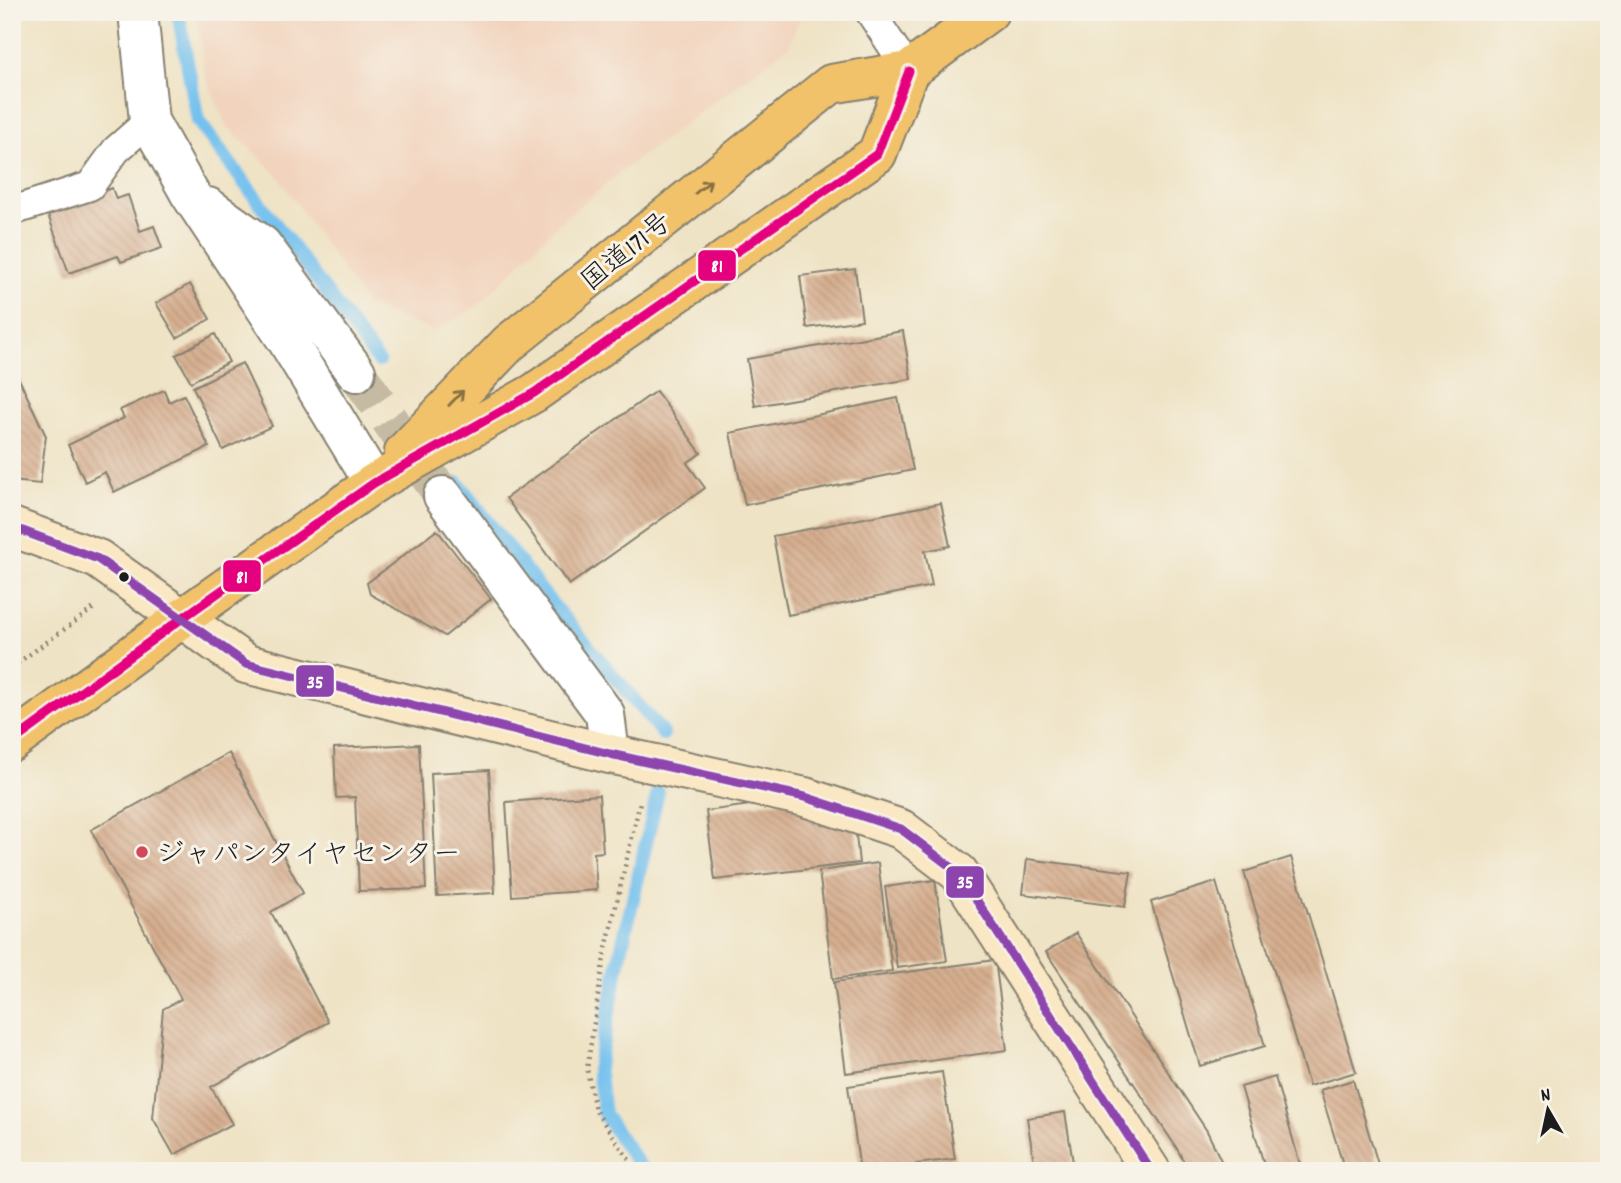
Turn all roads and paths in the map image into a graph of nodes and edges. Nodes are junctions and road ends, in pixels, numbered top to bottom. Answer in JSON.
{"nodes":[{"id":1,"x":138,"y":12,"type":"edge"},
{"id":2,"x":870,"y":12,"type":"edge"},
{"id":3,"x":989,"y":12,"type":"edge"},
{"id":4,"x":909,"y":71,"type":"junction"},
{"id":5,"x":149,"y":121,"type":"junction"},
{"id":6,"x":190,"y":194,"type":"junction"},
{"id":7,"x":12,"y":211,"type":"edge"},
{"id":8,"x":356,"y":372,"type":"tunnel mouth"},
{"id":9,"x":374,"y":483,"type":"junction"},
{"id":10,"x":443,"y":496,"type":"tunnel mouth"},
{"id":11,"x":12,"y":527,"type":"edge"},
{"id":12,"x":130,"y":581,"type":"junction"},
{"id":13,"x":181,"y":619,"type":"junction"},
{"id":14,"x":12,"y":667,"type":"edge"},
{"id":15,"x":12,"y":742,"type":"edge"},
{"id":16,"x":610,"y":754,"type":"junction"},
{"id":17,"x":649,"y":763,"type":"junction"},
{"id":18,"x":637,"y":1171,"type":"edge"},
{"id":19,"x":1152,"y":1171,"type":"edge"}],
"edges":[{"from":1,"to":5,"type":"street"},
{"from":2,"to":4,"type":"lane"},
{"from":3,"to":4,"type":"highway","name":"国道171号"},
{"from":9,"to":4,"type":"highway","name":"国道171号","one_way":true},
{"from":4,"to":9,"type":"highway","name":"国道171号"},
{"from":5,"to":6,"type":"street"},
{"from":5,"to":7,"type":"lane"},
{"from":6,"to":8,"type":"street"},
{"from":6,"to":9,"type":"street"},
{"from":9,"to":13,"type":"highway","name":"国道171号"},
{"from":10,"to":16,"type":"street"},
{"from":11,"to":12,"type":"main road"},
{"from":12,"to":13,"type":"main road"},
{"from":12,"to":14,"type":"path"},
{"from":13,"to":15,"type":"highway","name":"国道171号"},
{"from":13,"to":16,"type":"main road"},
{"from":16,"to":17,"type":"main road"},
{"from":17,"to":18,"type":"path"},
{"from":17,"to":19,"type":"main road"}]}
